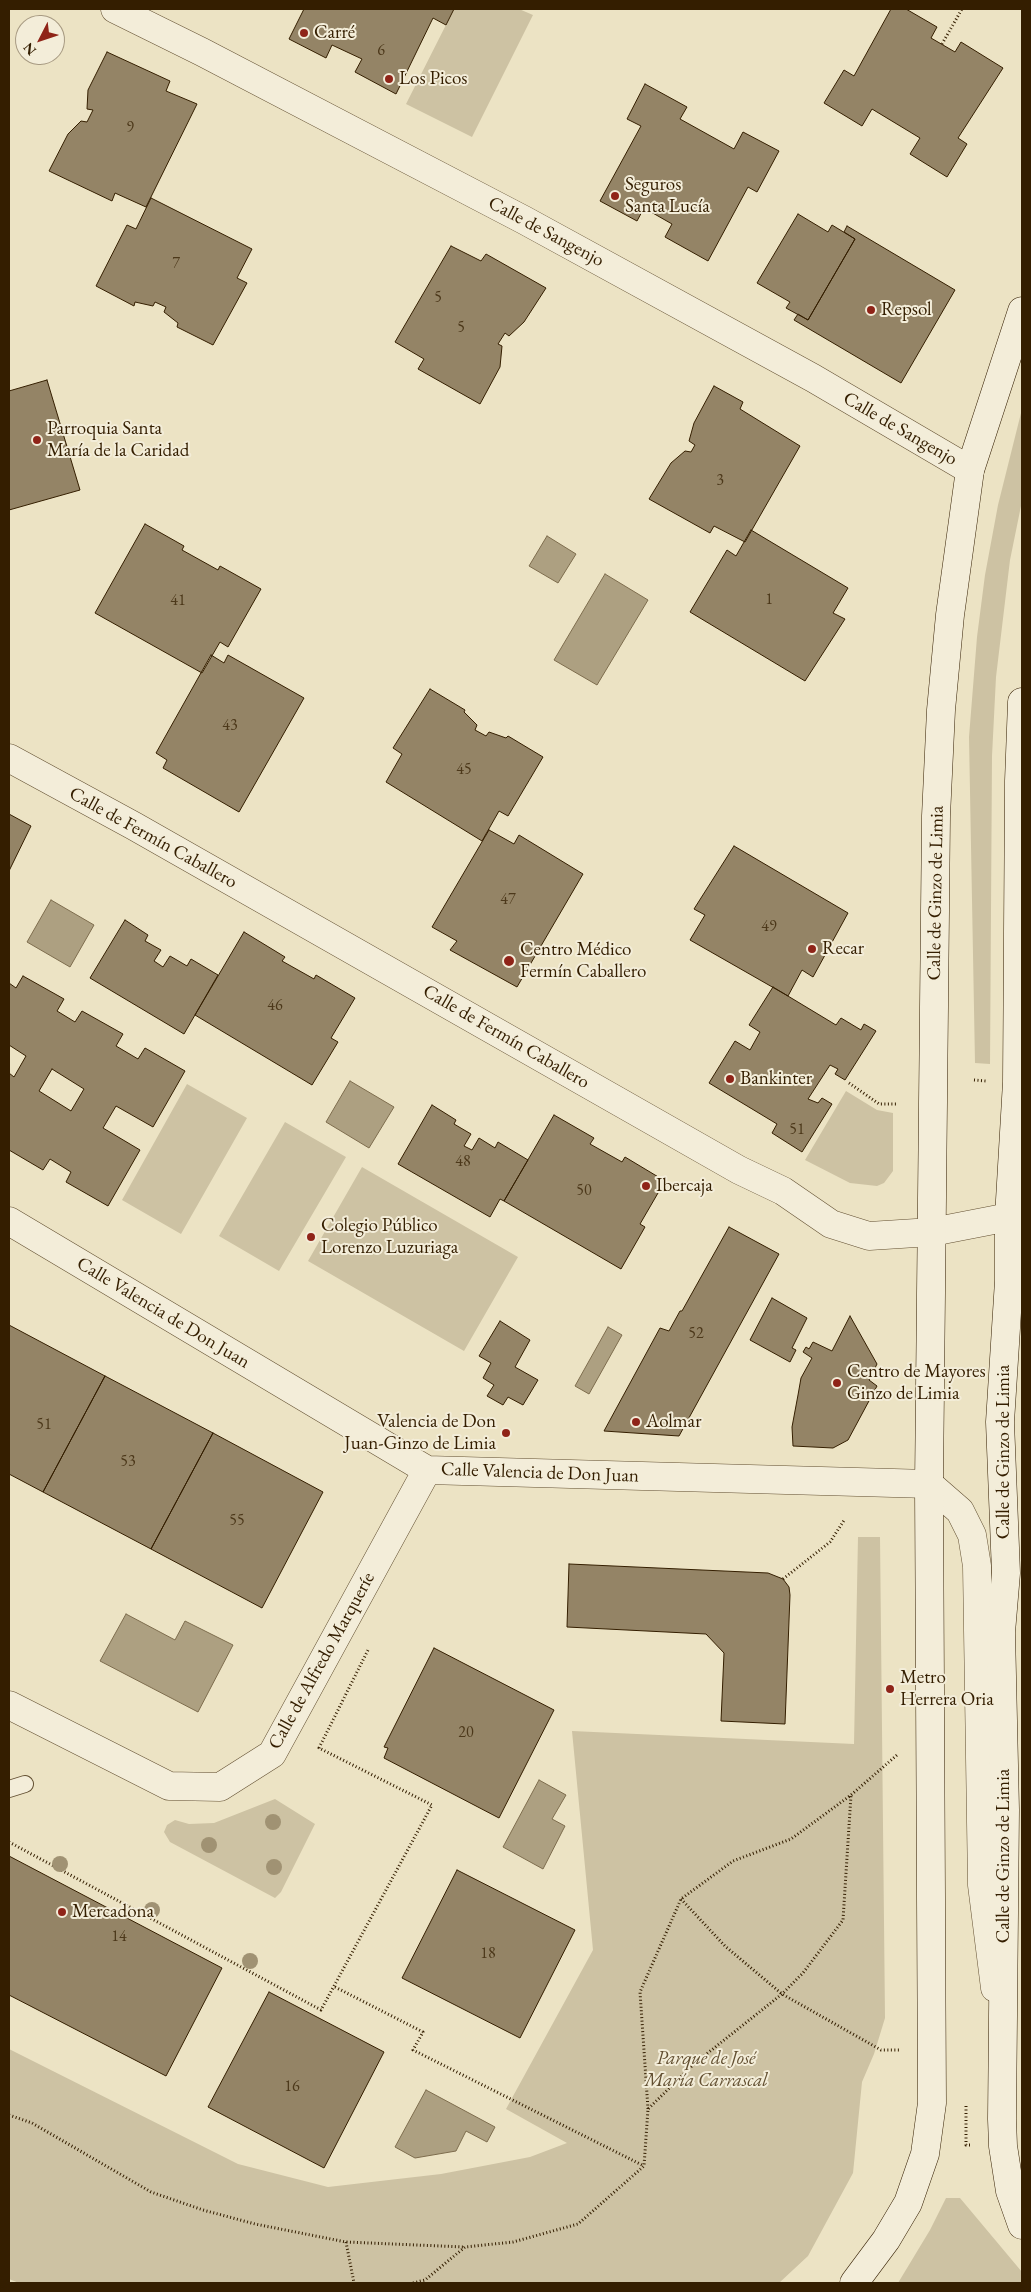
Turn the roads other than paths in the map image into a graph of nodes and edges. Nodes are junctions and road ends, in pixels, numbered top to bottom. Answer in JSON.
{"nodes":[{"id":1,"x":115,"y":9,"type":"edge"},
{"id":2,"x":1022,"y":311,"type":"edge"},
{"id":3,"x":970,"y":470,"type":"junction"},
{"id":4,"x":1022,"y":702,"type":"edge"},
{"id":5,"x":9,"y":758,"type":"edge"},
{"id":6,"x":1016,"y":1217,"type":"edge"},
{"id":7,"x":9,"y":1222,"type":"edge"},
{"id":8,"x":932,"y":1232,"type":"junction"},
{"id":9,"x":427,"y":1470,"type":"junction"},
{"id":10,"x":930,"y":1484,"type":"junction"},
{"id":11,"x":9,"y":1705,"type":"edge"},
{"id":12,"x":25,"y":1784,"type":"dead end"},
{"id":13,"x":9,"y":1789,"type":"edge"},
{"id":14,"x":1002,"y":2052,"type":"junction"},
{"id":15,"x":1022,"y":2225,"type":"edge"},
{"id":16,"x":854,"y":2283,"type":"edge"}],
"edges":[{"from":1,"to":3,"type":"street","name":"Calle de Sangenjo"},
{"from":2,"to":3,"type":"street","name":"Calle de Ginzo de Limia"},
{"from":3,"to":8,"type":"street","name":"Calle de Ginzo de Limia"},
{"from":4,"to":6,"type":"street","name":"Calle de Ginzo de Limia"},
{"from":5,"to":8,"type":"street","name":"Calle de Fermín Caballero"},
{"from":6,"to":8,"type":"street","name":"Calle de Fermín Caballero"},
{"from":6,"to":14,"type":"street","name":"Calle de Ginzo de Limia"},
{"from":7,"to":9,"type":"street","name":"Calle Valencia de Don Juan"},
{"from":8,"to":10,"type":"street","name":"Calle de Ginzo de Limia"},
{"from":9,"to":10,"type":"street","name":"Calle Valencia de Don Juan"},
{"from":9,"to":11,"type":"street","name":"Calle de Alfredo Marqueríe"},
{"from":10,"to":14,"type":"street","name":"Calle de Ginzo de Limia"},
{"from":10,"to":16,"type":"street","name":"Calle de Ginzo de Limia"},
{"from":12,"to":13,"type":"lane"},
{"from":14,"to":15,"type":"street","name":"Calle de Ginzo de Limia"}]}
